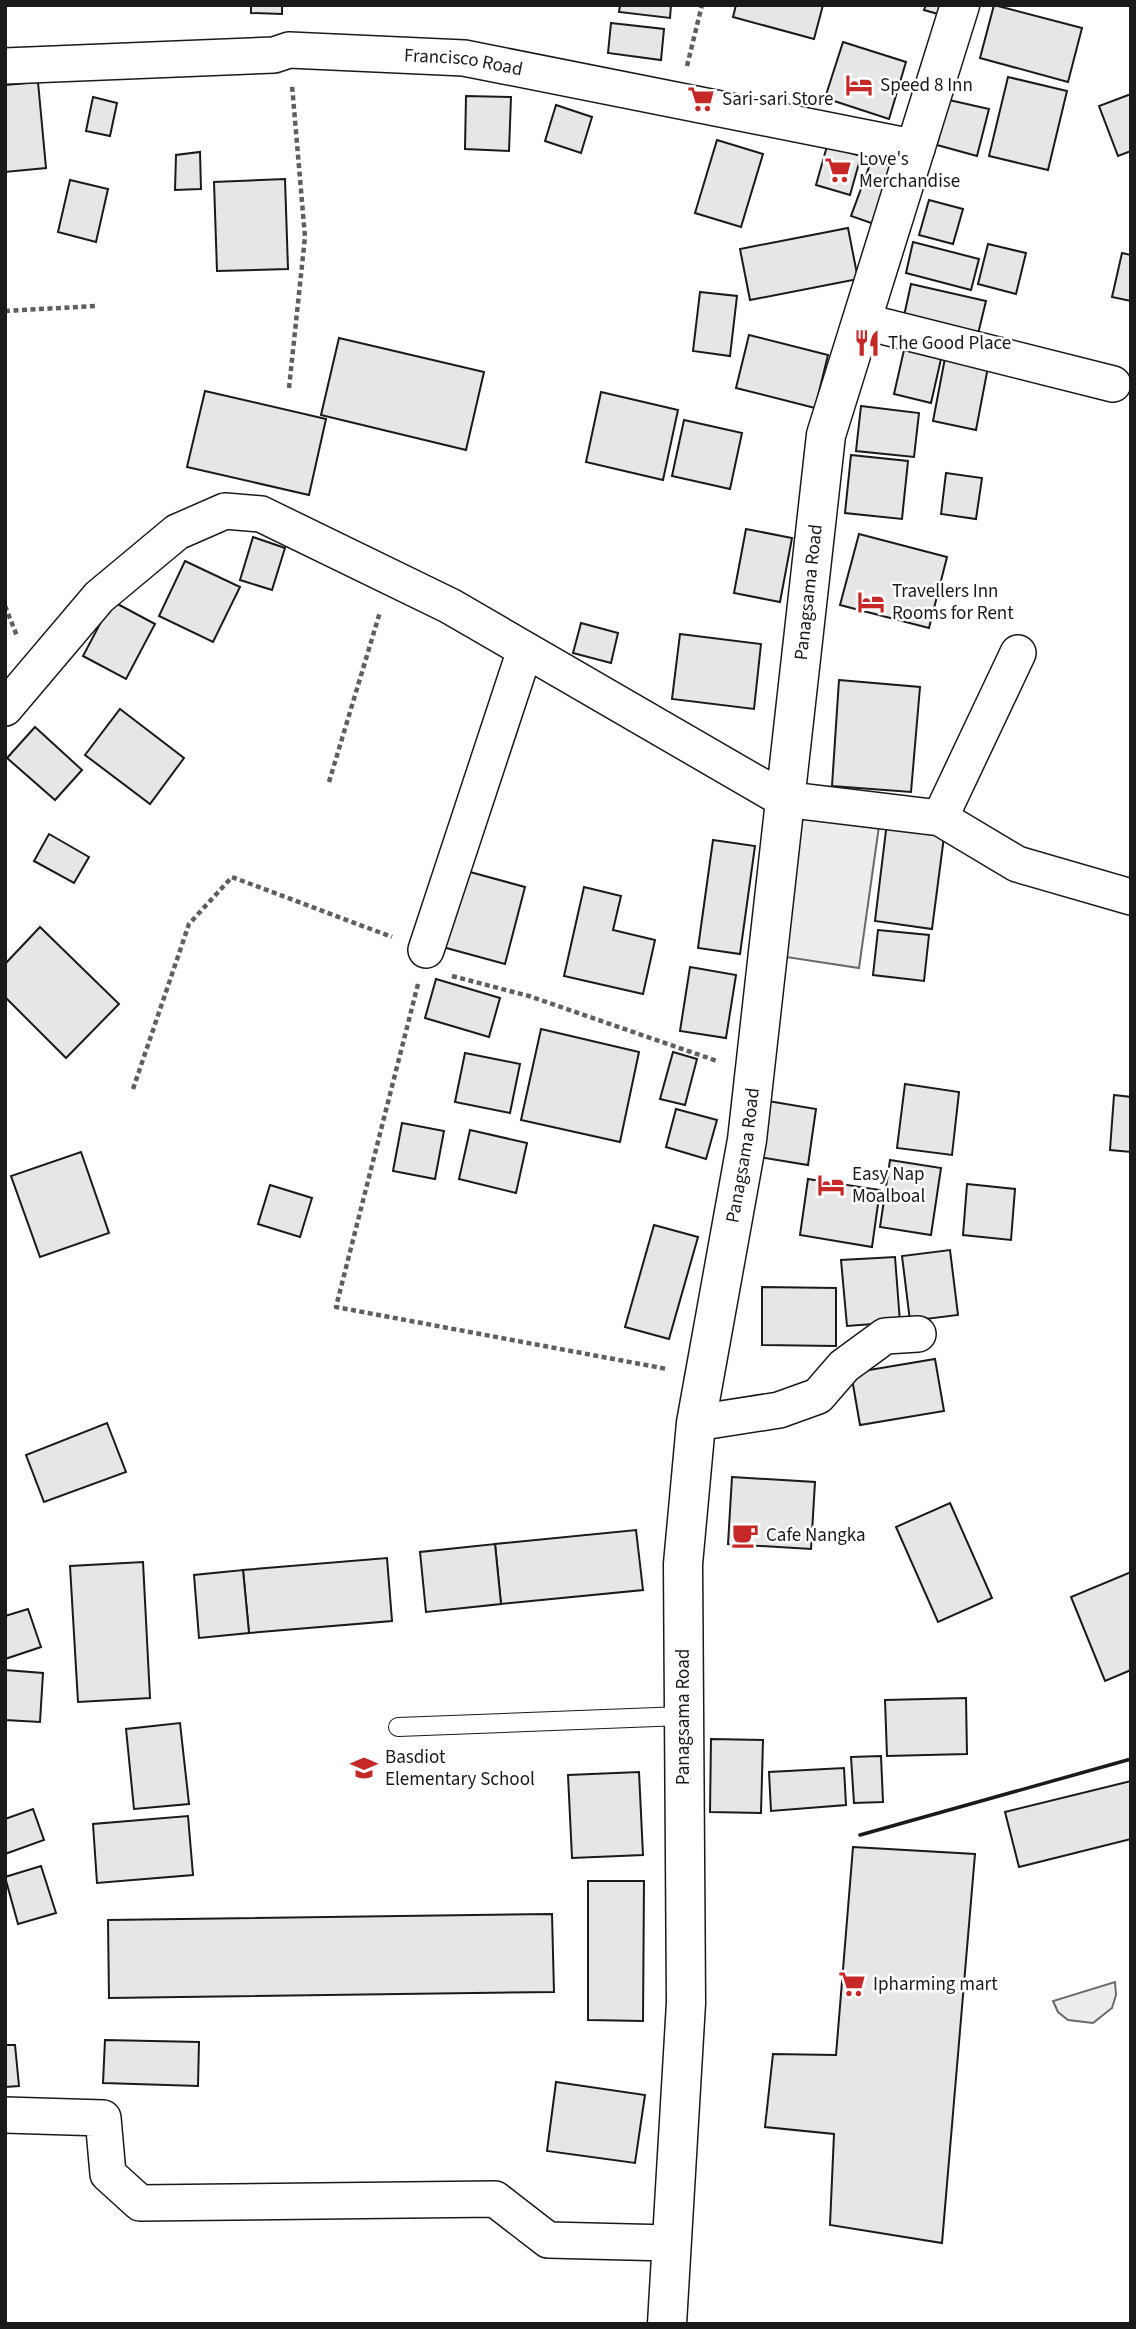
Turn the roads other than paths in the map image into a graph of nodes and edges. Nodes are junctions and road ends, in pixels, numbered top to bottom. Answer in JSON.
{"nodes":[{"id":1,"x":960,"y":5,"type":"edge"},
{"id":2,"x":5,"y":66,"type":"edge"},
{"id":3,"x":917,"y":148,"type":"junction"},
{"id":4,"x":862,"y":321,"type":"junction"},
{"id":5,"x":1113,"y":384,"type":"dead end"},
{"id":6,"x":525,"y":650,"type":"junction"},
{"id":7,"x":1018,"y":653,"type":"dead end"},
{"id":8,"x":5,"y":708,"type":"edge"},
{"id":9,"x":783,"y":799,"type":"junction"},
{"id":10,"x":940,"y":818,"type":"junction"},
{"id":11,"x":1131,"y":897,"type":"edge"},
{"id":12,"x":424,"y":959,"type":"road end"},
{"id":13,"x":918,"y":1334,"type":"dead end"},
{"id":14,"x":696,"y":1423,"type":"junction"},
{"id":15,"x":682,"y":1716,"type":"junction"},
{"id":16,"x":398,"y":1727,"type":"dead end"},
{"id":17,"x":5,"y":2115,"type":"edge"},
{"id":18,"x":670,"y":2243,"type":"junction"},
{"id":19,"x":667,"y":2324,"type":"edge"}],
"edges":[{"from":1,"to":3,"type":"street","name":"Panagsama Road"},
{"from":2,"to":3,"type":"street","name":"Francisco Road"},
{"from":3,"to":4,"type":"street","name":"Panagsama Road"},
{"from":4,"to":5,"type":"street"},
{"from":4,"to":9,"type":"street","name":"Panagsama Road"},
{"from":6,"to":8,"type":"street"},
{"from":6,"to":9,"type":"street"},
{"from":6,"to":12,"type":"street"},
{"from":7,"to":10,"type":"street"},
{"from":9,"to":10,"type":"street"},
{"from":9,"to":14,"type":"street","name":"Panagsama Road"},
{"from":10,"to":11,"type":"street"},
{"from":13,"to":14,"type":"street"},
{"from":14,"to":15,"type":"street","name":"Panagsama Road"},
{"from":15,"to":16,"type":"lane"},
{"from":15,"to":18,"type":"street","name":"Panagsama Road"},
{"from":17,"to":18,"type":"street"},
{"from":18,"to":19,"type":"street","name":"Panagsama Road"}]}
